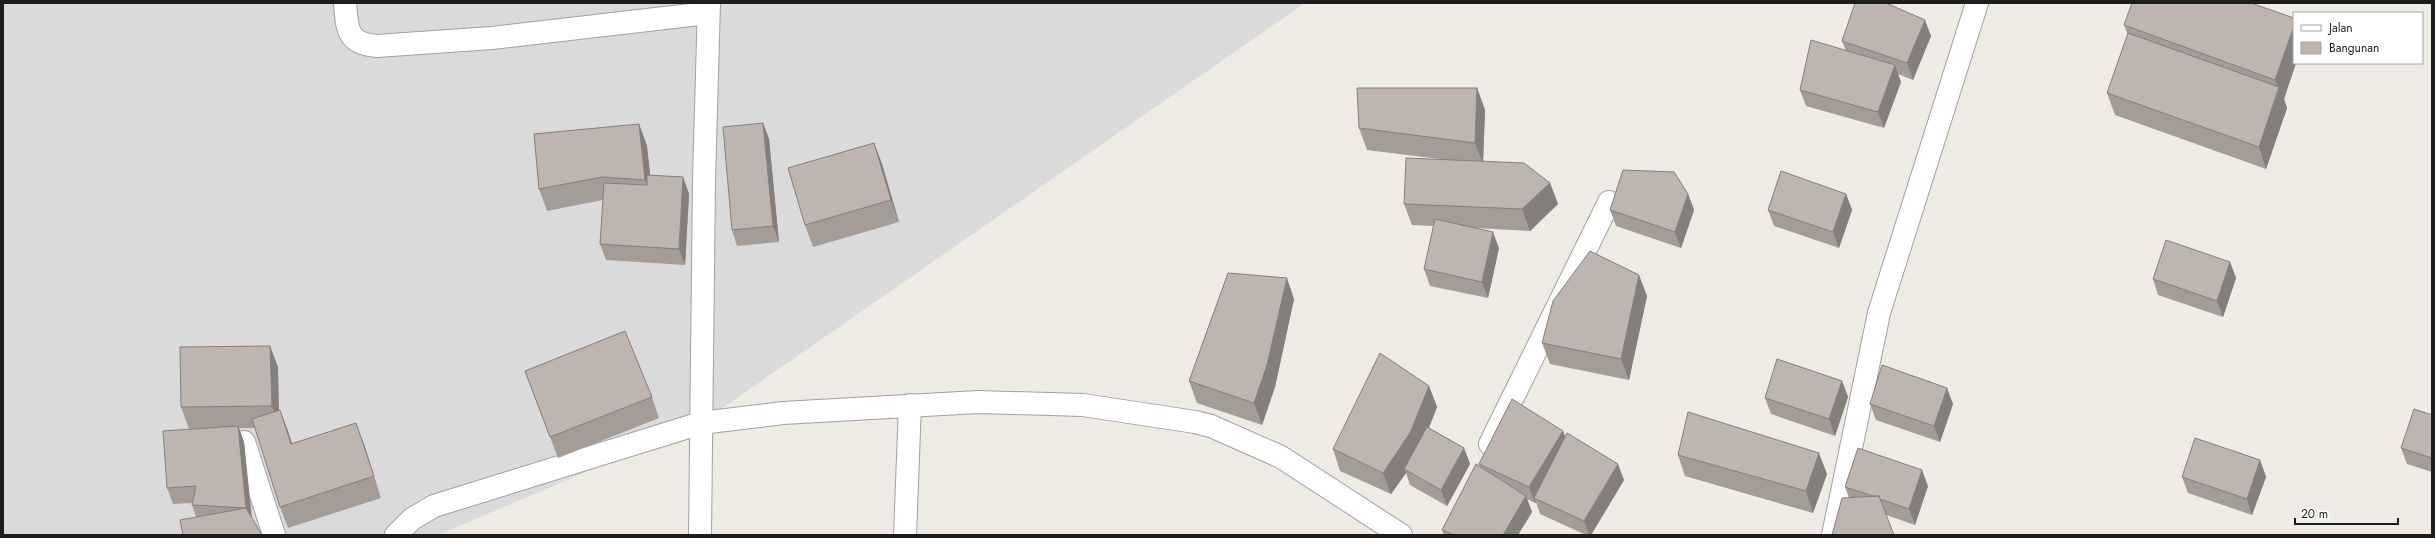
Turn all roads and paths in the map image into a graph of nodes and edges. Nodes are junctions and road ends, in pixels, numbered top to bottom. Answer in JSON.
{"nodes":[{"id":1,"x":345,"y":3,"type":"edge"},
{"id":2,"x":1977,"y":3,"type":"edge"},
{"id":3,"x":708,"y":8,"type":"edge"},
{"id":4,"x":1609,"y":202,"type":"dead end"},
{"id":5,"x":910,"y":405,"type":"junction"},
{"id":6,"x":701,"y":423,"type":"junction"},
{"id":7,"x":244,"y":442,"type":"dead end"},
{"id":8,"x":1480,"y":464,"type":"edge"},
{"id":9,"x":274,"y":535,"type":"edge"},
{"id":10,"x":396,"y":535,"type":"edge"},
{"id":11,"x":700,"y":535,"type":"edge"},
{"id":12,"x":905,"y":535,"type":"edge"},
{"id":13,"x":1401,"y":535,"type":"edge"},
{"id":14,"x":1833,"y":535,"type":"edge"}],
"edges":[{"from":1,"to":3,"type":"street"},
{"from":2,"to":14,"type":"street"},
{"from":3,"to":6,"type":"street"},
{"from":4,"to":8,"type":"street"},
{"from":5,"to":6,"type":"street"},
{"from":5,"to":12,"type":"street"},
{"from":5,"to":13,"type":"street"},
{"from":6,"to":10,"type":"street"},
{"from":6,"to":11,"type":"street"},
{"from":7,"to":9,"type":"street"}]}
